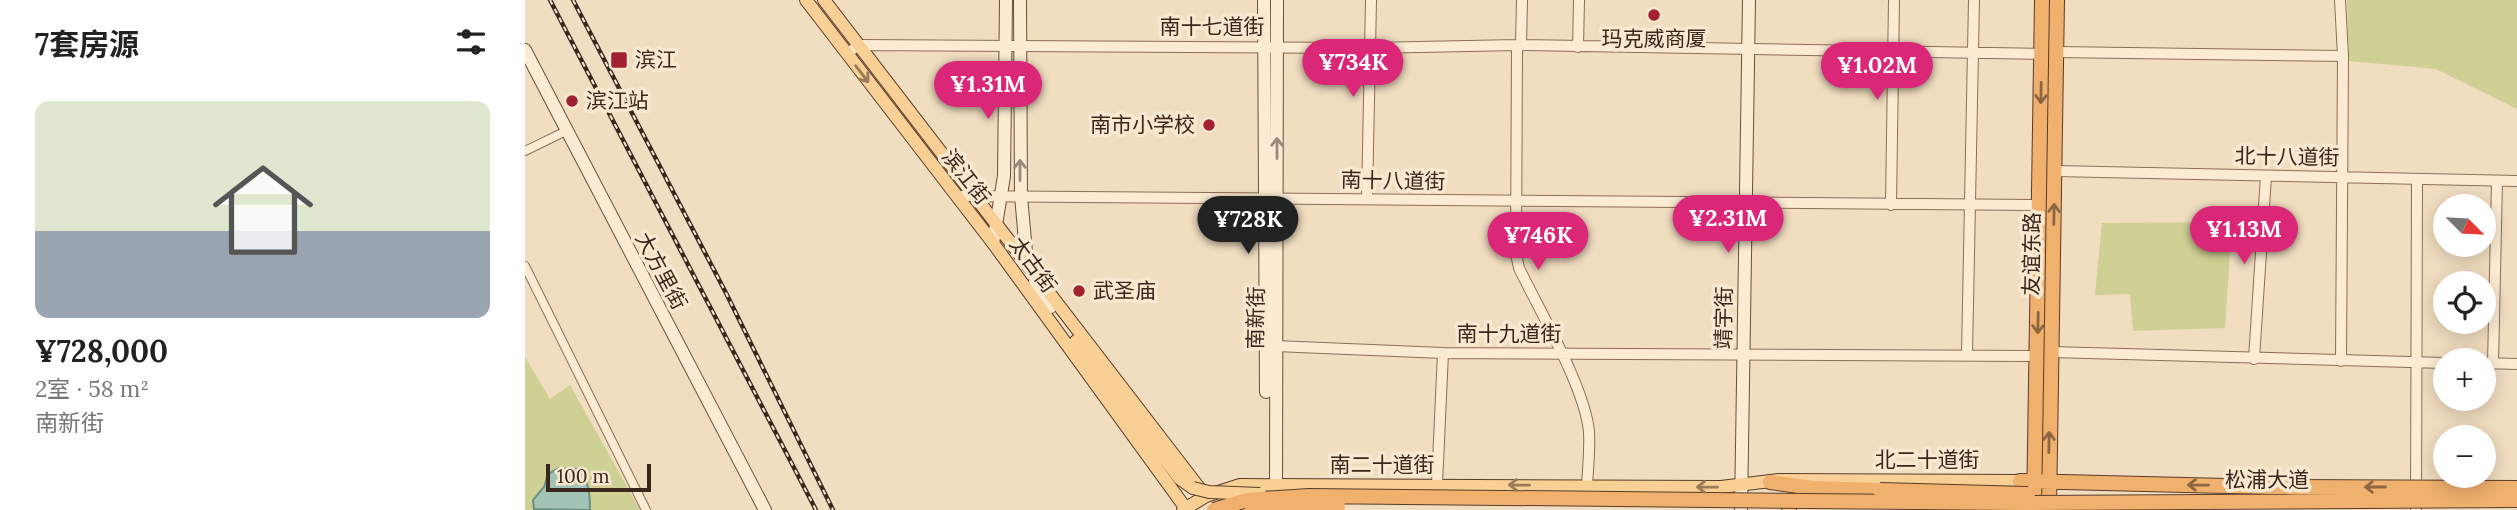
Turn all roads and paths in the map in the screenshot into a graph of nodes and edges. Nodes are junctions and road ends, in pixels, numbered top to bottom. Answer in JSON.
{"nodes":[{"id":1,"x":806,"y":0,"type":"edge"},
{"id":2,"x":824,"y":0,"type":"edge"},
{"id":3,"x":1006,"y":0,"type":"edge"},
{"id":4,"x":1020,"y":0,"type":"edge"},
{"id":5,"x":1264,"y":0,"type":"edge"},
{"id":6,"x":1277,"y":0,"type":"edge"},
{"id":7,"x":1371,"y":0,"type":"edge"},
{"id":8,"x":1521,"y":0,"type":"edge"},
{"id":9,"x":1579,"y":0,"type":"edge"},
{"id":10,"x":1749,"y":0,"type":"edge"},
{"id":11,"x":1894,"y":0,"type":"edge"},
{"id":12,"x":1974,"y":0,"type":"edge"},
{"id":13,"x":2042,"y":0,"type":"edge"},
{"id":14,"x":2057,"y":0,"type":"edge"},
{"id":15,"x":2340,"y":0,"type":"edge"},
{"id":16,"x":858,"y":45,"type":"junction"},
{"id":17,"x":1519,"y":45,"type":"junction"},
{"id":18,"x":1271,"y":46,"type":"junction"},
{"id":19,"x":1005,"y":47,"type":"junction"},
{"id":20,"x":1019,"y":47,"type":"junction"},
{"id":21,"x":1578,"y":47,"type":"junction"},
{"id":22,"x":1370,"y":48,"type":"junction"},
{"id":23,"x":525,"y":50,"type":"edge"},
{"id":24,"x":1748,"y":51,"type":"junction"},
{"id":25,"x":1893,"y":52,"type":"junction"},
{"id":26,"x":1973,"y":53,"type":"junction"},
{"id":27,"x":2049,"y":53,"type":"junction"},
{"id":28,"x":847,"y":54,"type":"junction"},
{"id":29,"x":2343,"y":56,"type":"junction"},
{"id":30,"x":525,"y":60,"type":"edge"},
{"id":31,"x":564,"y":131,"type":"junction"},
{"id":32,"x":525,"y":151,"type":"edge"},
{"id":33,"x":2056,"y":171,"type":"junction"},
{"id":34,"x":2266,"y":176,"type":"junction"},
{"id":35,"x":2341,"y":177,"type":"junction"},
{"id":36,"x":2417,"y":179,"type":"junction"},
{"id":37,"x":2497,"y":181,"type":"junction"},
{"id":38,"x":2517,"y":181,"type":"edge"},
{"id":39,"x":956,"y":196,"type":"junction"},
{"id":40,"x":973,"y":196,"type":"junction"},
{"id":41,"x":1001,"y":196,"type":"junction"},
{"id":42,"x":1021,"y":196,"type":"junction"},
{"id":43,"x":1271,"y":199,"type":"junction"},
{"id":44,"x":1367,"y":199,"type":"junction"},
{"id":45,"x":1515,"y":202,"type":"junction"},
{"id":46,"x":1746,"y":202,"type":"junction"},
{"id":47,"x":1891,"y":205,"type":"junction"},
{"id":48,"x":1970,"y":205,"type":"junction"},
{"id":49,"x":2040,"y":205,"type":"junction"},
{"id":50,"x":996,"y":227,"type":"junction"},
{"id":51,"x":993,"y":243,"type":"junction"},
{"id":52,"x":1009,"y":244,"type":"junction"},
{"id":53,"x":1027,"y":263,"type":"junction"},
{"id":54,"x":525,"y":266,"type":"edge"},
{"id":55,"x":1051,"y":308,"type":"joint"},
{"id":56,"x":1275,"y":346,"type":"junction"},
{"id":57,"x":2489,"y":348,"type":"edge"},
{"id":58,"x":1443,"y":353,"type":"junction"},
{"id":59,"x":1561,"y":353,"type":"junction"},
{"id":60,"x":1967,"y":354,"type":"junction"},
{"id":61,"x":2044,"y":354,"type":"junction"},
{"id":62,"x":1743,"y":355,"type":"junction"},
{"id":63,"x":2254,"y":359,"type":"junction"},
{"id":64,"x":2341,"y":361,"type":"junction"},
{"id":65,"x":2417,"y":362,"type":"junction"},
{"id":66,"x":2433,"y":362,"type":"edge"},
{"id":67,"x":2496,"y":364,"type":"edge"},
{"id":68,"x":2517,"y":364,"type":"edge"},
{"id":69,"x":2034,"y":481,"type":"junction"},
{"id":70,"x":1770,"y":482,"type":"junction"},
{"id":71,"x":1437,"y":484,"type":"junction"},
{"id":72,"x":1271,"y":485,"type":"junction"},
{"id":73,"x":1587,"y":486,"type":"junction"},
{"id":74,"x":1741,"y":487,"type":"junction"},
{"id":75,"x":2517,"y":488,"type":"edge"},
{"id":76,"x":1206,"y":496,"type":"junction"},
{"id":77,"x":1309,"y":496,"type":"junction"},
{"id":78,"x":2517,"y":500,"type":"edge"},
{"id":79,"x":2173,"y":502,"type":"junction"},
{"id":80,"x":1185,"y":509,"type":"edge"},
{"id":81,"x":646,"y":510,"type":"edge"},
{"id":82,"x":758,"y":510,"type":"edge"},
{"id":83,"x":765,"y":510,"type":"edge"},
{"id":84,"x":1212,"y":510,"type":"edge"},
{"id":85,"x":1252,"y":510,"type":"edge"},
{"id":86,"x":1269,"y":510,"type":"edge"},
{"id":87,"x":1277,"y":510,"type":"edge"},
{"id":88,"x":1588,"y":510,"type":"edge"},
{"id":89,"x":1741,"y":510,"type":"edge"},
{"id":90,"x":1789,"y":510,"type":"edge"},
{"id":91,"x":1802,"y":510,"type":"edge"},
{"id":92,"x":2034,"y":510,"type":"edge"},
{"id":93,"x":2049,"y":510,"type":"edge"},
{"id":94,"x":2416,"y":510,"type":"edge"}],
"edges":[{"from":1,"to":28,"type":"main road","name":"滨江街"},
{"from":2,"to":16,"type":"main road","name":"滨江街"},
{"from":3,"to":19,"type":"main road","name":"太古街"},
{"from":4,"to":20,"type":"main road","name":"太古街"},
{"from":5,"to":18,"type":"main road","name":"南新街"},
{"from":6,"to":18,"type":"main road","name":"南新街"},
{"from":7,"to":22,"type":"street"},
{"from":8,"to":17,"type":"street"},
{"from":9,"to":21,"type":"street"},
{"from":10,"to":24,"type":"main road","name":"靖宇街"},
{"from":11,"to":25,"type":"street"},
{"from":12,"to":26,"type":"street"},
{"from":13,"to":27,"type":"highway","name":"友谊东路"},
{"from":14,"to":27,"type":"highway","name":"友谊东路"},
{"from":15,"to":29,"type":"street"},
{"from":16,"to":19,"type":"street","name":"南十七道街"},
{"from":16,"to":28,"type":"street"},
{"from":16,"to":40,"type":"main road","name":"滨江街"},
{"from":17,"to":21,"type":"street","name":"南十七道街"},
{"from":17,"to":22,"type":"street","name":"南十七道街"},
{"from":17,"to":45,"type":"street"},
{"from":18,"to":20,"type":"street","name":"南十七道街"},
{"from":18,"to":22,"type":"street","name":"南十七道街"},
{"from":18,"to":43,"type":"main road","name":"南新街"},
{"from":19,"to":20,"type":"street","name":"南十七道街"},
{"from":19,"to":41,"type":"main road","name":"太古街"},
{"from":42,"to":20,"type":"main road","name":"太古街","one_way":true},
{"from":21,"to":24,"type":"street","name":"南十七道街"},
{"from":22,"to":44,"type":"street"},
{"from":23,"to":31,"type":"main road","name":"大方里街"},
{"from":24,"to":25,"type":"street","name":"南十七道街"},
{"from":24,"to":46,"type":"main road","name":"靖宇街"},
{"from":25,"to":26,"type":"street","name":"南十七道街"},
{"from":25,"to":47,"type":"street"},
{"from":26,"to":27,"type":"street","name":"南十七道街"},
{"from":26,"to":48,"type":"street"},
{"from":27,"to":29,"type":"street","name":"南十七道街"},
{"from":27,"to":33,"type":"highway","name":"友谊东路"},
{"from":27,"to":49,"type":"highway","name":"友谊东路","one_way":true},
{"from":28,"to":39,"type":"main road","name":"滨江街","one_way":true},
{"from":29,"to":35,"type":"street"},
{"from":30,"to":31,"type":"main road","name":"大方里街"},
{"from":31,"to":32,"type":"street"},
{"from":31,"to":82,"type":"main road","name":"大方里街"},
{"from":31,"to":83,"type":"main road","name":"大方里街"},
{"from":33,"to":34,"type":"street","name":"北十八道街"},
{"from":61,"to":33,"type":"highway","name":"友谊东路","one_way":true},
{"from":34,"to":35,"type":"street","name":"北十八道街"},
{"from":34,"to":63,"type":"street"},
{"from":35,"to":36,"type":"street","name":"北十八道街"},
{"from":35,"to":64,"type":"street"},
{"from":36,"to":37,"type":"street","name":"北十八道街"},
{"from":36,"to":65,"type":"street"},
{"from":37,"to":38,"type":"street","name":"北十八道街"},
{"from":37,"to":57,"type":"street"},
{"from":39,"to":40,"type":"street","name":"南十八道街"},
{"from":39,"to":51,"type":"main road","name":"滨江街"},
{"from":40,"to":41,"type":"street","name":"南十八道街"},
{"from":40,"to":50,"type":"main road","name":"滨江街"},
{"from":41,"to":42,"type":"street","name":"南十八道街"},
{"from":41,"to":50,"type":"main road","name":"太古街"},
{"from":42,"to":43,"type":"street","name":"南十八道街"},
{"from":42,"to":53,"type":"main road","name":"太古街"},
{"from":43,"to":44,"type":"street","name":"南十八道街"},
{"from":43,"to":56,"type":"main road","name":"南新街"},
{"from":43,"to":72,"type":"main road","name":"南新街"},
{"from":44,"to":45,"type":"street","name":"南十八道街"},
{"from":45,"to":46,"type":"street","name":"南十八道街"},
{"from":45,"to":59,"type":"street"},
{"from":46,"to":47,"type":"street"},
{"from":46,"to":62,"type":"main road","name":"靖宇街"},
{"from":47,"to":48,"type":"street"},
{"from":48,"to":49,"type":"street"},
{"from":48,"to":60,"type":"street"},
{"from":49,"to":61,"type":"highway","name":"友谊东路","one_way":true},
{"from":50,"to":51,"type":"main road","name":"太古街"},
{"from":50,"to":52,"type":"main road","name":"滨江街"},
{"from":51,"to":80,"type":"main road","name":"太古街"},
{"from":52,"to":53,"type":"main road","name":"太古街"},
{"from":52,"to":55,"type":"street","name":"太古街"},
{"from":53,"to":76,"type":"main road","name":"太古街"},
{"from":54,"to":81,"type":"street"},
{"from":55,"to":77,"type":"main road","name":"太古街","bridge":true},
{"from":56,"to":58,"type":"street","name":"南十九道街"},
{"from":56,"to":72,"type":"main road","name":"南新街"},
{"from":58,"to":59,"type":"street","name":"南十九道街"},
{"from":58,"to":71,"type":"street"},
{"from":59,"to":62,"type":"street","name":"南十九道街"},
{"from":59,"to":73,"type":"street"},
{"from":60,"to":61,"type":"street","name":"南十九道街"},
{"from":60,"to":62,"type":"street","name":"南十九道街"},
{"from":61,"to":63,"type":"street","name":"南十九道街"},
{"from":61,"to":69,"type":"highway","name":"友谊东路"},
{"from":62,"to":74,"type":"main road","name":"靖宇街"},
{"from":63,"to":64,"type":"street","name":"南十九道街"},
{"from":64,"to":65,"type":"street","name":"南十九道街"},
{"from":65,"to":66,"type":"street","name":"南十九道街"},
{"from":65,"to":94,"type":"street"},
{"from":67,"to":68,"type":"street"},
{"from":69,"to":70,"type":"main road","name":"北二十道街"},
{"from":75,"to":69,"type":"highway","name":"北二十道街","one_way":true,"bridge":true},
{"from":69,"to":92,"type":"highway","name":"友谊东路"},
{"from":69,"to":93,"type":"highway","name":"友谊东路"},
{"from":70,"to":74,"type":"main road","name":"北二十道街"},
{"from":70,"to":79,"type":"highway","bridge":true},
{"from":71,"to":72,"type":"main road","name":"南二十道街"},
{"from":73,"to":71,"type":"main road","name":"南二十道街","one_way":true},
{"from":72,"to":76,"type":"main road","name":"南二十道街"},
{"from":72,"to":86,"type":"main road","name":"南新街"},
{"from":72,"to":87,"type":"main road","name":"南新街"},
{"from":74,"to":73,"type":"main road","name":"北二十道街","one_way":true},
{"from":73,"to":88,"type":"street"},
{"from":74,"to":89,"type":"main road","name":"靖宇街"},
{"from":76,"to":80,"type":"main road","name":"南二十道街"},
{"from":76,"to":84,"type":"main road"},
{"from":77,"to":79,"type":"highway","name":"松浦大道","bridge":true},
{"from":77,"to":84,"type":"highway","name":"松浦大道","bridge":true},
{"from":78,"to":79,"type":"highway","name":"松浦大道","bridge":true},
{"from":85,"to":90,"type":"highway","bridge":true},
{"from":90,"to":91,"type":"highway"}]}
